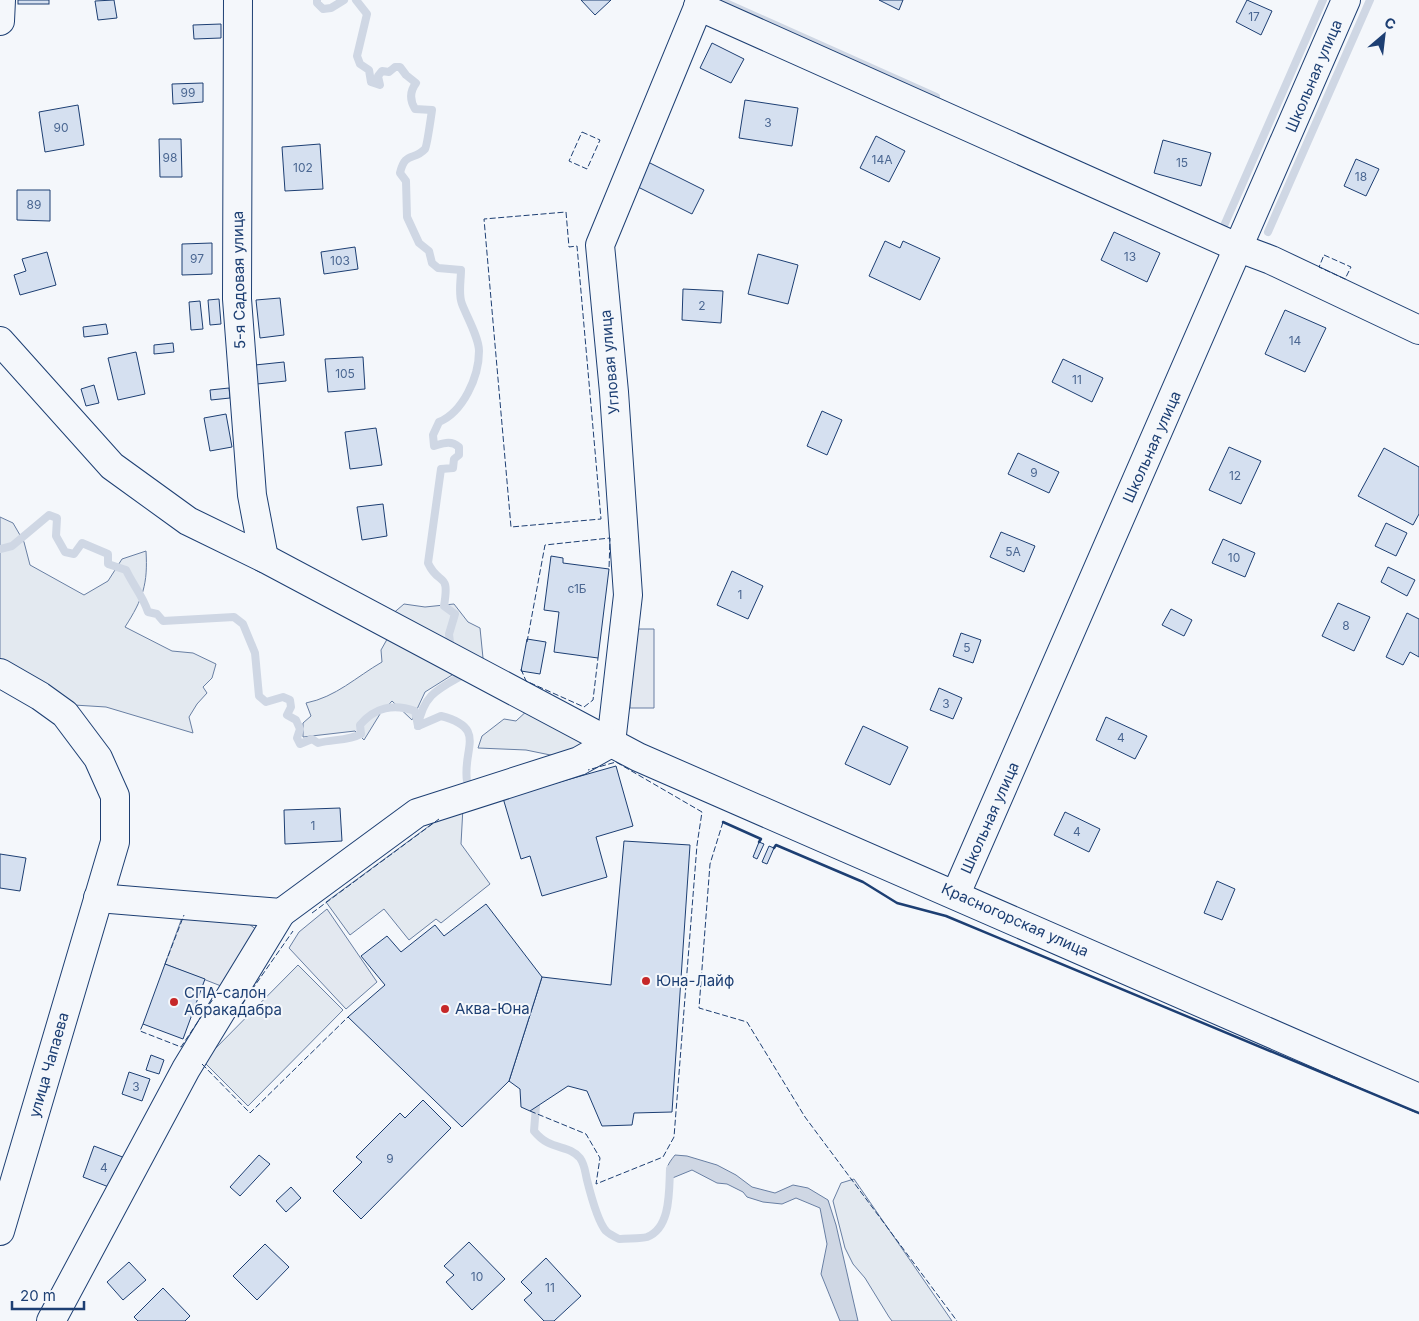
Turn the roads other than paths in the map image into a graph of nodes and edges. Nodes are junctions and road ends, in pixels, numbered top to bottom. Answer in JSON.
{"nodes":[{"id":1,"x":1,"y":0,"type":"edge"},
{"id":2,"x":238,"y":0,"type":"edge"},
{"id":3,"x":1346,"y":0,"type":"edge"},
{"id":4,"x":700,"y":3,"type":"edge"},
{"id":5,"x":0,"y":21,"type":"edge"},
{"id":6,"x":1239,"y":248,"type":"junction"},
{"id":7,"x":1419,"y":330,"type":"edge"},
{"id":8,"x":0,"y":341,"type":"edge"},
{"id":9,"x":264,"y":558,"type":"junction"},
{"id":10,"x":0,"y":673,"type":"edge"},
{"id":11,"x":611,"y":742,"type":"junction"},
{"id":12,"x":956,"y":894,"type":"junction"},
{"id":13,"x":98,"y":898,"type":"junction"},
{"id":14,"x":281,"y":913,"type":"junction"},
{"id":15,"x":1419,"y":1098,"type":"edge"},
{"id":16,"x":0,"y":1231,"type":"edge"},
{"id":17,"x":51,"y":1321,"type":"edge"}],
"edges":[{"from":1,"to":5,"type":"street"},
{"from":2,"to":9,"type":"street","name":"5-я Садовая улица"},
{"from":3,"to":6,"type":"street","name":"Школьная улица"},
{"from":4,"to":6,"type":"street"},
{"from":4,"to":11,"type":"street","name":"Угловая улица"},
{"from":6,"to":7,"type":"street"},
{"from":6,"to":12,"type":"street","name":"Школьная улица"},
{"from":8,"to":9,"type":"street","name":"Красногорская улица"},
{"from":9,"to":11,"type":"street","name":"Красногорская улица"},
{"from":10,"to":13,"type":"street","name":"улица Чапаева"},
{"from":11,"to":12,"type":"street","name":"Красногорская улица"},
{"from":11,"to":14,"type":"street"},
{"from":12,"to":15,"type":"street","name":"Красногорская улица"},
{"from":13,"to":14,"type":"street"},
{"from":13,"to":16,"type":"street","name":"улица Чапаева"},
{"from":14,"to":17,"type":"street"}]}
